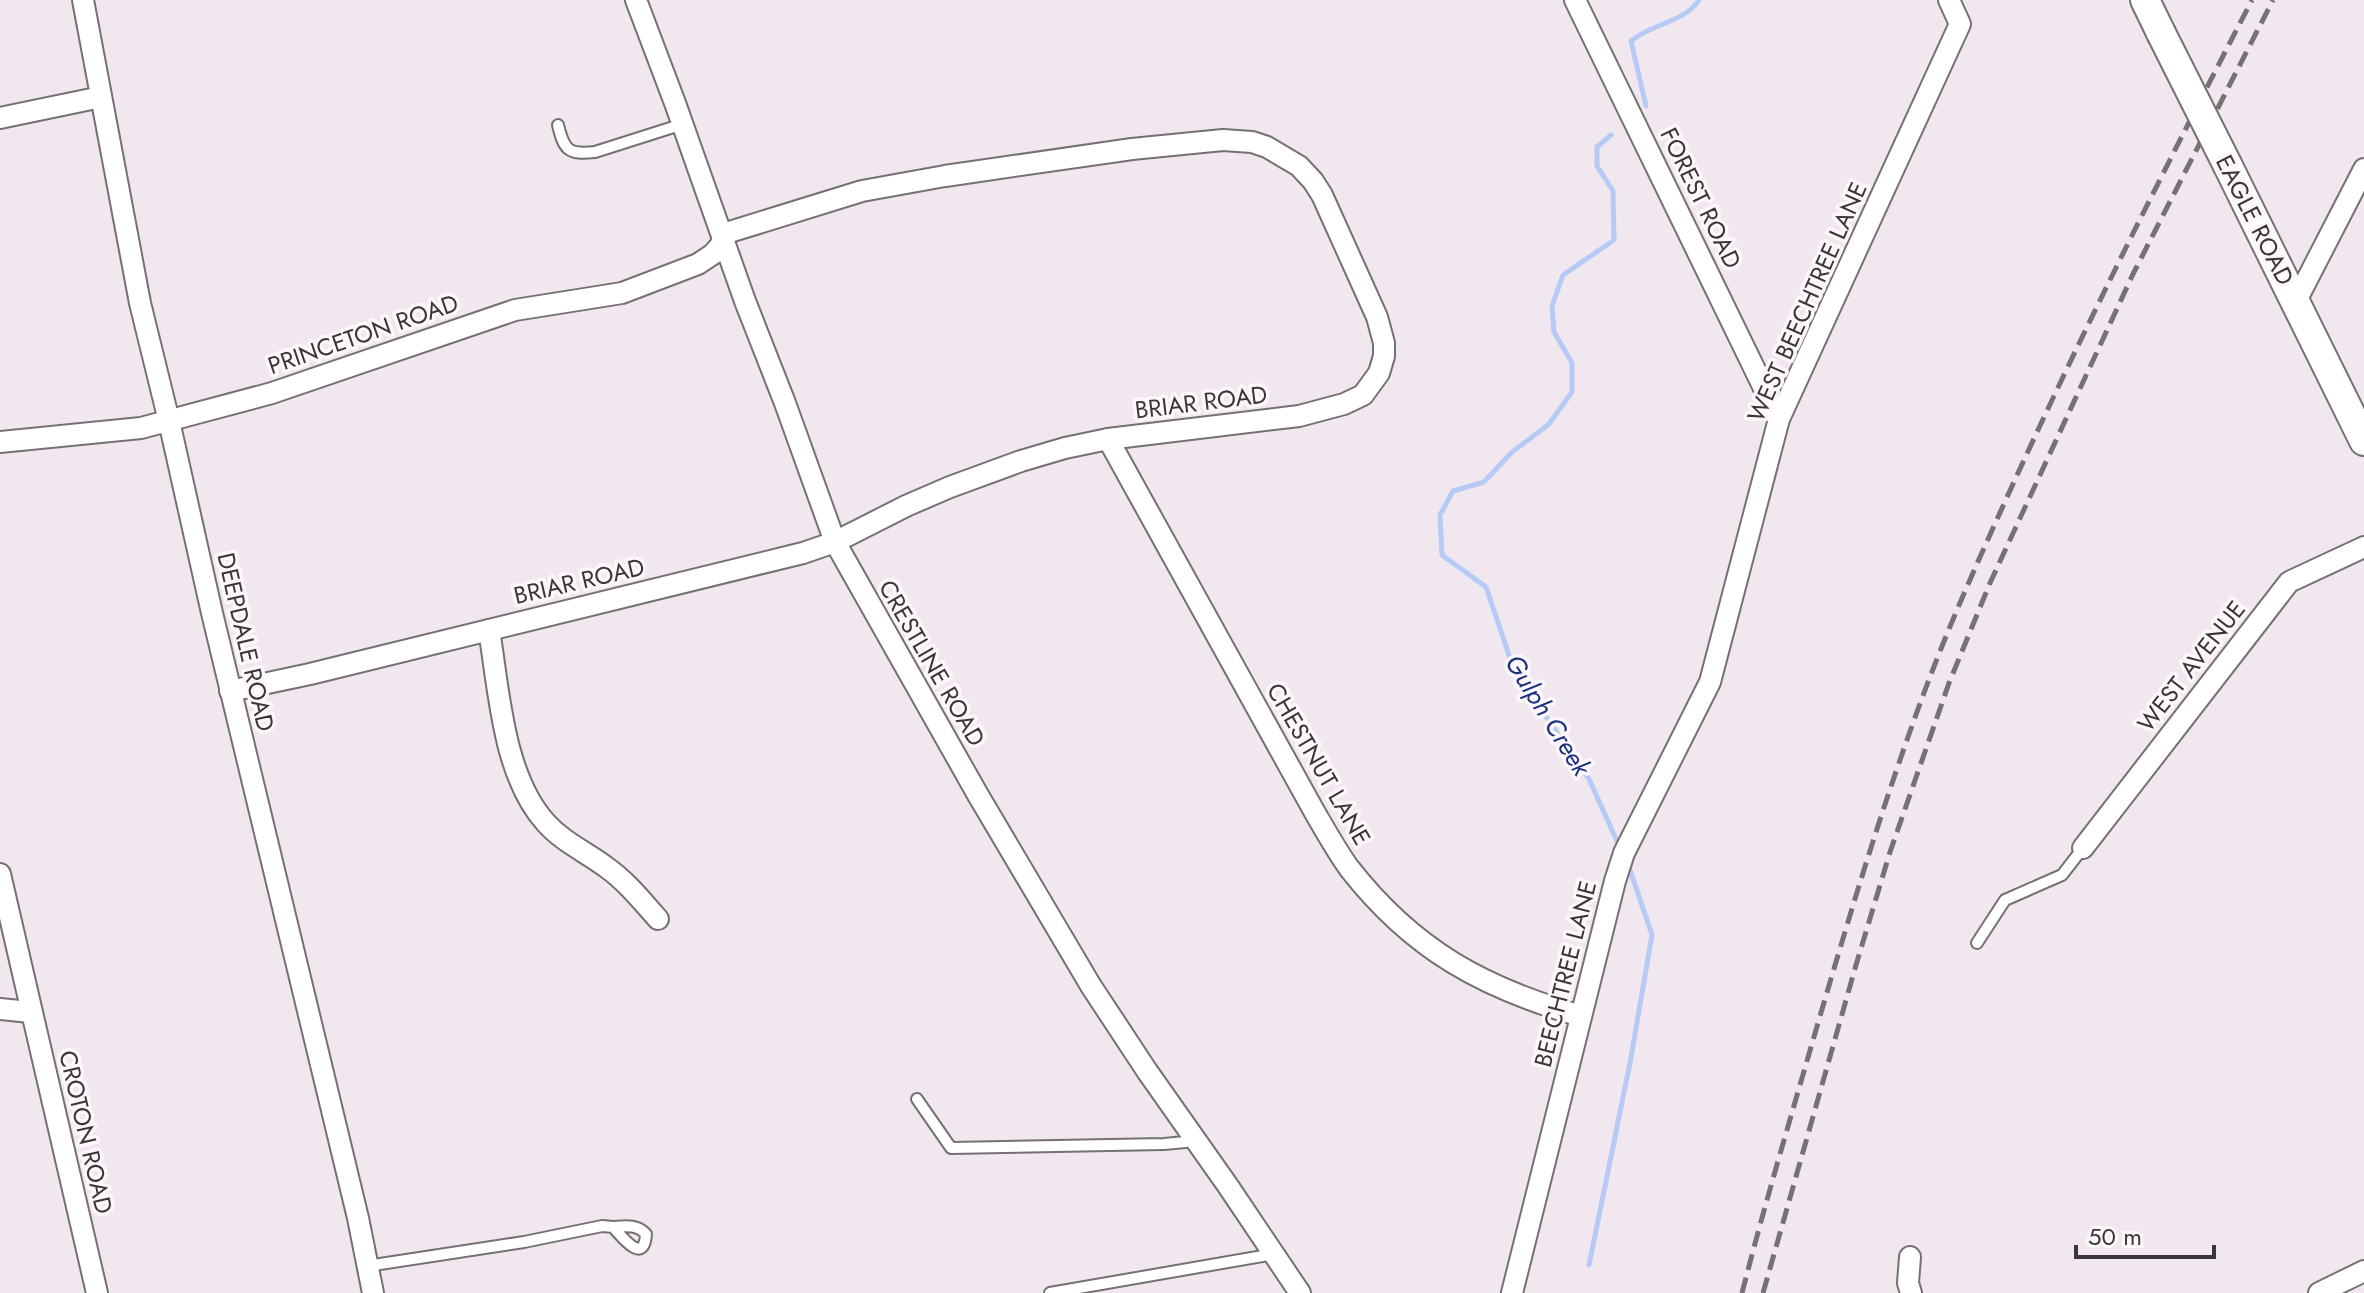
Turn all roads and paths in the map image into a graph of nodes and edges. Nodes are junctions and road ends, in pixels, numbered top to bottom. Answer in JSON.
{"nodes":[{"id":1,"x":83,"y":0,"type":"edge"},
{"id":2,"x":636,"y":0,"type":"edge"},
{"id":3,"x":1575,"y":0,"type":"edge"},
{"id":4,"x":1949,"y":0,"type":"edge"},
{"id":5,"x":2145,"y":0,"type":"edge"},
{"id":6,"x":101,"y":97,"type":"junction"},
{"id":7,"x":0,"y":118,"type":"edge"},
{"id":8,"x":683,"y":124,"type":"junction"},
{"id":9,"x":558,"y":125,"type":"dead end"},
{"id":10,"x":2364,"y":169,"type":"edge"},
{"id":11,"x":723,"y":234,"type":"junction"},
{"id":12,"x":2296,"y":301,"type":"junction"},
{"id":13,"x":1779,"y":419,"type":"junction"},
{"id":14,"x":169,"y":421,"type":"junction"},
{"id":15,"x":1108,"y":439,"type":"junction"},
{"id":16,"x":2364,"y":441,"type":"edge"},
{"id":17,"x":0,"y":442,"type":"edge"},
{"id":18,"x":835,"y":542,"type":"junction"},
{"id":19,"x":2364,"y":547,"type":"edge"},
{"id":20,"x":489,"y":630,"type":"junction"},
{"id":21,"x":1710,"y":682,"type":"joint"},
{"id":22,"x":230,"y":691,"type":"junction"},
{"id":23,"x":2083,"y":848,"type":"joint"},
{"id":24,"x":0,"y":874,"type":"edge"},
{"id":25,"x":658,"y":919,"type":"dead end"},
{"id":26,"x":1977,"y":943,"type":"dead end"},
{"id":27,"x":0,"y":1009,"type":"edge"},
{"id":28,"x":30,"y":1012,"type":"junction"},
{"id":29,"x":1581,"y":1016,"type":"junction"},
{"id":30,"x":917,"y":1099,"type":"dead end"},
{"id":31,"x":1196,"y":1141,"type":"junction"},
{"id":32,"x":613,"y":1227,"type":"dead end"},
{"id":33,"x":1274,"y":1254,"type":"junction"},
{"id":34,"x":1910,"y":1257,"type":"dead end"},
{"id":35,"x":367,"y":1266,"type":"junction"},
{"id":36,"x":2364,"y":1271,"type":"edge"},
{"id":37,"x":97,"y":1293,"type":"edge"},
{"id":38,"x":373,"y":1293,"type":"edge"},
{"id":39,"x":1050,"y":1293,"type":"edge"},
{"id":40,"x":1300,"y":1293,"type":"edge"},
{"id":41,"x":1512,"y":1293,"type":"edge"},
{"id":42,"x":1911,"y":1293,"type":"edge"},
{"id":43,"x":2319,"y":1293,"type":"edge"}],
"edges":[{"from":1,"to":6,"type":"street","name":"DEEPDALE ROAD"},
{"from":2,"to":8,"type":"street","name":"CRESTLINE ROAD"},
{"from":3,"to":13,"type":"street","name":"FOREST ROAD"},
{"from":4,"to":13,"type":"street","name":"WEST BEECHTREE LANE"},
{"from":5,"to":12,"type":"street","name":"EAGLE ROAD","bridge":true},
{"from":6,"to":7,"type":"street"},
{"from":6,"to":14,"type":"street","name":"DEEPDALE ROAD"},
{"from":8,"to":9,"type":"lane"},
{"from":8,"to":11,"type":"street","name":"CRESTLINE ROAD"},
{"from":10,"to":12,"type":"street"},
{"from":11,"to":14,"type":"street","name":"PRINCETON ROAD"},
{"from":11,"to":15,"type":"street","name":"BRIAR ROAD"},
{"from":11,"to":18,"type":"street","name":"CRESTLINE ROAD"},
{"from":12,"to":16,"type":"street","name":"EAGLE ROAD"},
{"from":13,"to":21,"type":"street","name":"WEST BEECHTREE LANE"},
{"from":14,"to":17,"type":"street","name":"PRINCETON ROAD"},
{"from":14,"to":22,"type":"street","name":"DEEPDALE ROAD"},
{"from":15,"to":18,"type":"street","name":"BRIAR ROAD"},
{"from":15,"to":29,"type":"street","name":"CHESTNUT LANE"},
{"from":18,"to":20,"type":"street","name":"BRIAR ROAD"},
{"from":18,"to":31,"type":"street","name":"CRESTLINE ROAD"},
{"from":19,"to":23,"type":"street","name":"WEST AVENUE"},
{"from":20,"to":22,"type":"street","name":"BRIAR ROAD"},
{"from":20,"to":25,"type":"street"},
{"from":21,"to":29,"type":"street","name":"BEECHTREE LANE"},
{"from":22,"to":35,"type":"street","name":"DEEPDALE ROAD"},
{"from":23,"to":26,"type":"lane"},
{"from":24,"to":28,"type":"street","name":"CROTON ROAD"},
{"from":27,"to":28,"type":"street"},
{"from":28,"to":37,"type":"street","name":"CROTON ROAD"},
{"from":29,"to":41,"type":"street","name":"BEECHTREE LANE"},
{"from":30,"to":31,"type":"lane"},
{"from":31,"to":33,"type":"street","name":"CRESTLINE ROAD"},
{"from":32,"to":35,"type":"lane"},
{"from":33,"to":39,"type":"lane"},
{"from":33,"to":40,"type":"street","name":"CRESTLINE ROAD"},
{"from":34,"to":42,"type":"street"},
{"from":35,"to":38,"type":"street","name":"DEEPDALE ROAD"},
{"from":36,"to":43,"type":"street"}]}
